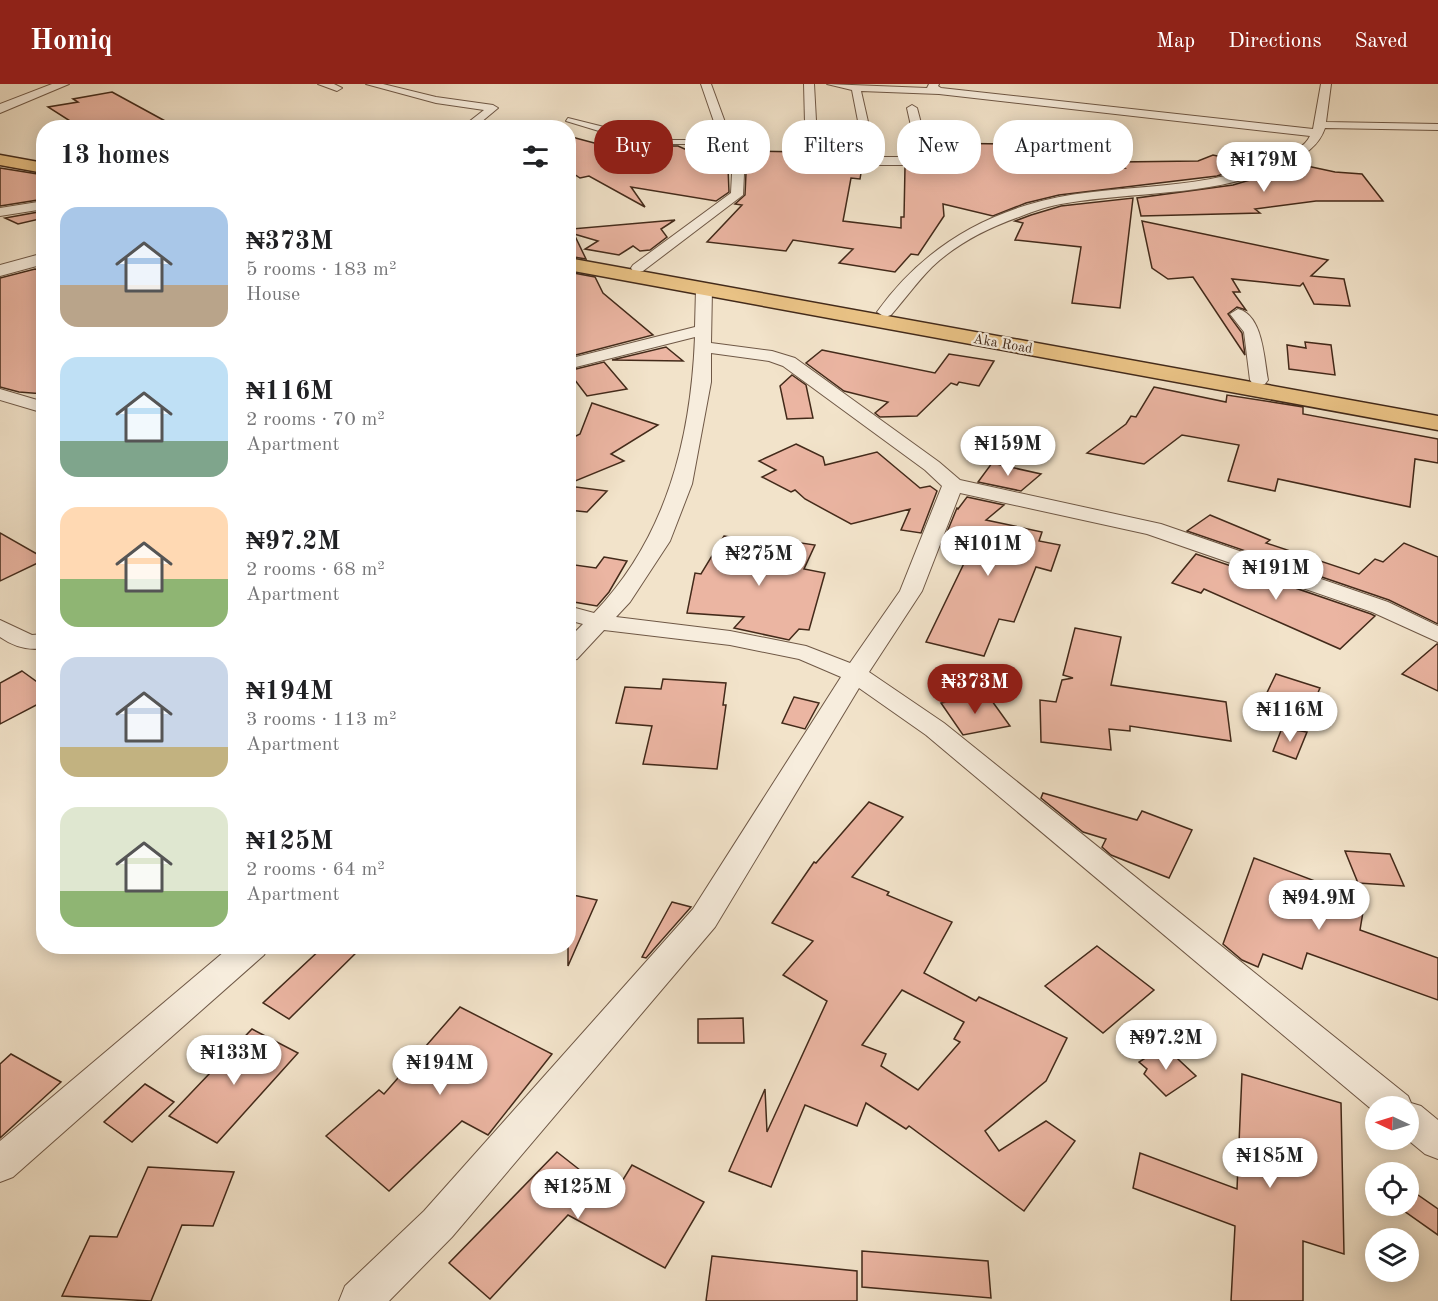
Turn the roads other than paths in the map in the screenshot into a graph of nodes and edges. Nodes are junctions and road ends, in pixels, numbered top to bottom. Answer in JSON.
{"nodes":[{"id":1,"x":63,"y":84,"type":"edge"},
{"id":2,"x":323,"y":84,"type":"edge"},
{"id":3,"x":371,"y":84,"type":"edge"},
{"id":4,"x":706,"y":84,"type":"edge"},
{"id":5,"x":809,"y":84,"type":"edge"},
{"id":6,"x":832,"y":84,"type":"edge"},
{"id":7,"x":1326,"y":84,"type":"edge"},
{"id":8,"x":937,"y":87,"type":"edge"},
{"id":9,"x":337,"y":88,"type":"dead end"},
{"id":10,"x":858,"y":88,"type":"junction"},
{"id":11,"x":912,"y":108,"type":"dead end"},
{"id":12,"x":0,"y":109,"type":"edge"},
{"id":13,"x":477,"y":120,"type":"edge"},
{"id":14,"x":719,"y":120,"type":"edge"},
{"id":15,"x":810,"y":120,"type":"edge"},
{"id":16,"x":862,"y":120,"type":"edge"},
{"id":17,"x":576,"y":122,"type":"edge"},
{"id":18,"x":1438,"y":127,"type":"edge"},
{"id":19,"x":1319,"y":129,"type":"junction"},
{"id":20,"x":685,"y":142,"type":"edge"},
{"id":21,"x":0,"y":152,"type":"edge"},
{"id":22,"x":36,"y":159,"type":"edge"},
{"id":23,"x":0,"y":160,"type":"edge"},
{"id":24,"x":885,"y":160,"type":"edge"},
{"id":25,"x":36,"y":167,"type":"edge"},
{"id":26,"x":738,"y":174,"type":"edge"},
{"id":27,"x":36,"y":207,"type":"edge"},
{"id":28,"x":0,"y":212,"type":"edge"},
{"id":29,"x":576,"y":256,"type":"edge"},
{"id":30,"x":36,"y":260,"type":"edge"},
{"id":31,"x":576,"y":265,"type":"edge"},
{"id":32,"x":638,"y":268,"type":"junction"},
{"id":33,"x":0,"y":271,"type":"edge"},
{"id":34,"x":704,"y":289,"type":"junction"},
{"id":35,"x":885,"y":312,"type":"junction"},
{"id":36,"x":1238,"y":314,"type":"dead end"},
{"id":37,"x":702,"y":338,"type":"junction"},
{"id":38,"x":576,"y":362,"type":"edge"},
{"id":39,"x":1258,"y":380,"type":"junction"},
{"id":40,"x":0,"y":394,"type":"edge"},
{"id":41,"x":36,"y":405,"type":"edge"},
{"id":42,"x":1438,"y":412,"type":"edge"},
{"id":43,"x":1438,"y":423,"type":"edge"},
{"id":44,"x":953,"y":485,"type":"junction"},
{"id":45,"x":576,"y":615,"type":"edge"},
{"id":46,"x":600,"y":622,"type":"junction"},
{"id":47,"x":0,"y":627,"type":"edge"},
{"id":48,"x":1438,"y":635,"type":"edge"},
{"id":49,"x":36,"y":643,"type":"edge"},
{"id":50,"x":576,"y":646,"type":"edge"},
{"id":51,"x":855,"y":674,"type":"junction"},
{"id":52,"x":244,"y":954,"type":"edge"},
{"id":53,"x":1382,"y":1096,"type":"edge"},
{"id":54,"x":1419,"y":1127,"type":"edge"},
{"id":55,"x":1438,"y":1142,"type":"edge"},
{"id":56,"x":0,"y":1165,"type":"edge"},
{"id":57,"x":360,"y":1301,"type":"edge"}],
"edges":[{"from":1,"to":12,"type":"street"},
{"from":2,"to":9,"type":"street"},
{"from":3,"to":13,"type":"street"},
{"from":4,"to":14,"type":"street"},
{"from":5,"to":15,"type":"street"},
{"from":6,"to":10,"type":"street"},
{"from":7,"to":19,"type":"street"},
{"from":8,"to":10,"type":"street"},
{"from":8,"to":19,"type":"street"},
{"from":10,"to":16,"type":"street"},
{"from":11,"to":24,"type":"street"},
{"from":17,"to":20,"type":"lane"},
{"from":18,"to":19,"type":"street"},
{"from":19,"to":35,"type":"street"},
{"from":21,"to":22,"type":"main road"},
{"from":23,"to":25,"type":"main road"},
{"from":26,"to":32,"type":"street"},
{"from":27,"to":28,"type":"street"},
{"from":29,"to":32,"type":"main road","name":"Aka Road"},
{"from":30,"to":33,"type":"street"},
{"from":31,"to":34,"type":"main road","name":"Aka Road"},
{"from":32,"to":35,"type":"main road","name":"Aka Road"},
{"from":34,"to":37,"type":"street"},
{"from":34,"to":43,"type":"main road","name":"Aka Road"},
{"from":35,"to":39,"type":"main road","name":"Aka Road"},
{"from":36,"to":39,"type":"street"},
{"from":37,"to":38,"type":"street"},
{"from":37,"to":44,"type":"street"},
{"from":37,"to":46,"type":"street"},
{"from":39,"to":42,"type":"main road","name":"Aka Road"},
{"from":40,"to":41,"type":"street"},
{"from":44,"to":48,"type":"street"},
{"from":44,"to":51,"type":"street"},
{"from":45,"to":46,"type":"street"},
{"from":46,"to":50,"type":"street"},
{"from":46,"to":51,"type":"street"},
{"from":47,"to":49,"type":"street"},
{"from":51,"to":53,"type":"street"},
{"from":51,"to":57,"type":"street"},
{"from":52,"to":56,"type":"street"},
{"from":54,"to":55,"type":"street"}]}
